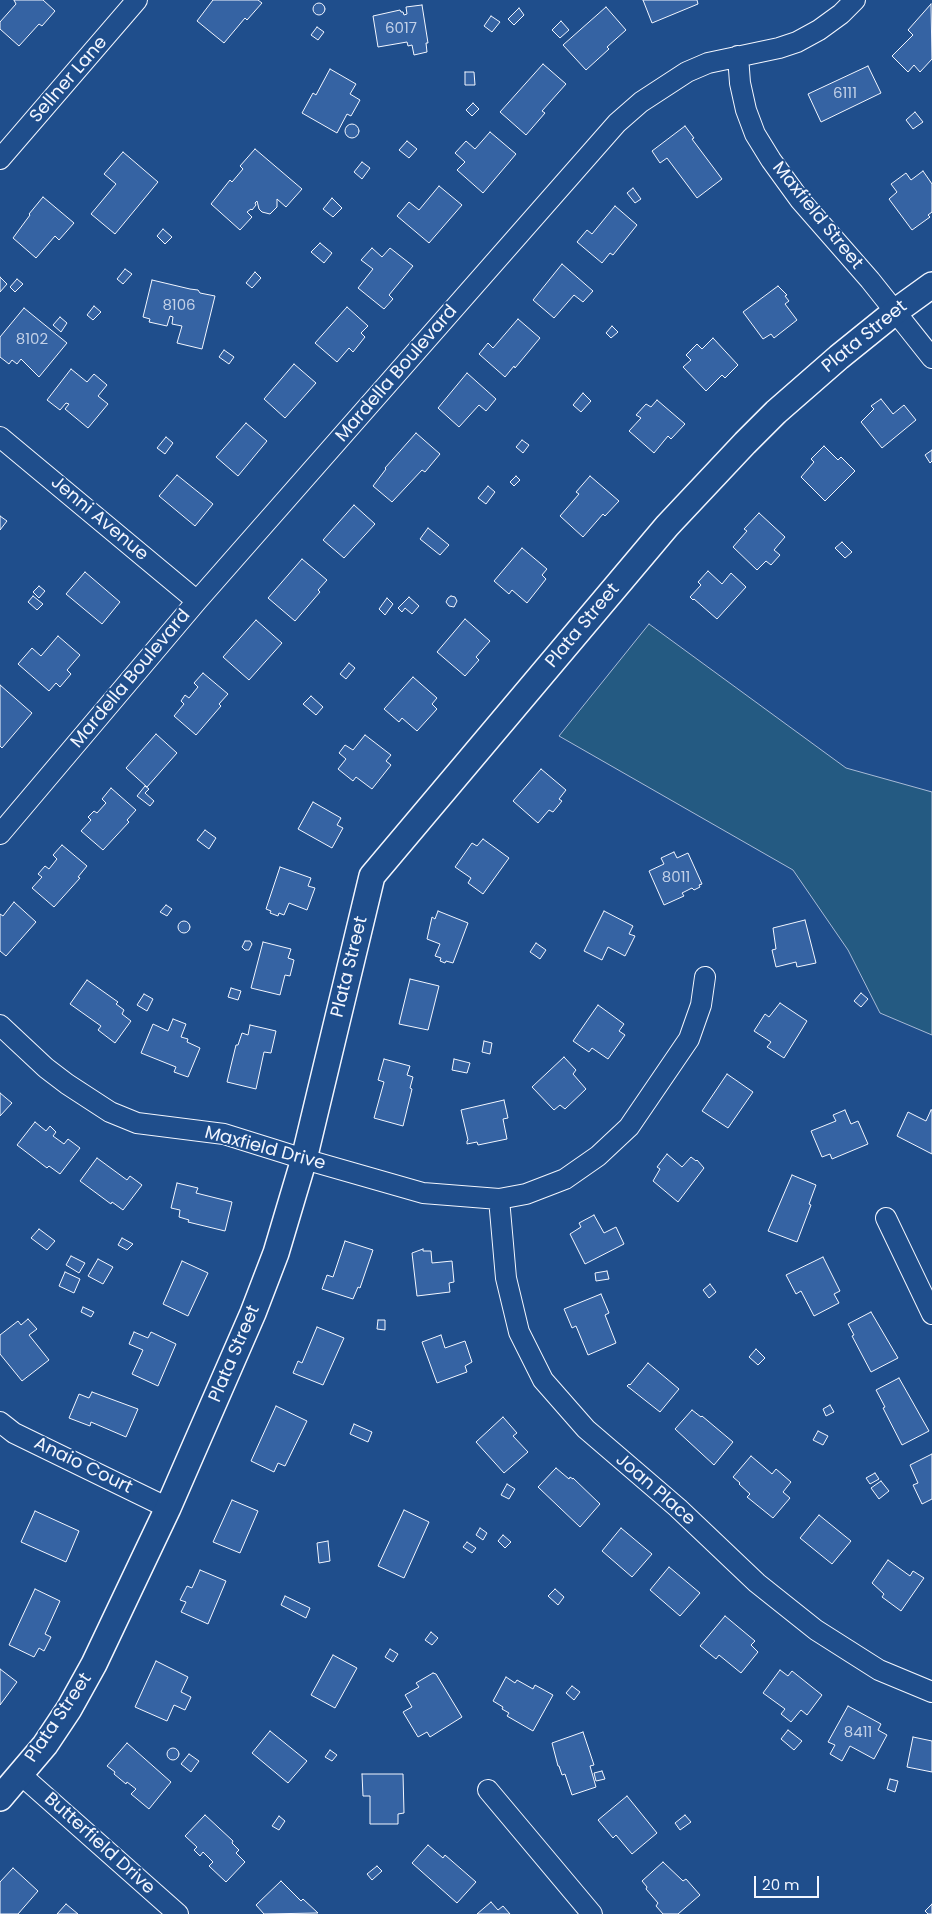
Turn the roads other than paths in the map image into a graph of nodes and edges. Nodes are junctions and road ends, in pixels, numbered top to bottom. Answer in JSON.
{"nodes":[{"id":1,"x":137,"y":0,"type":"edge"},
{"id":2,"x":855,"y":0,"type":"edge"},
{"id":3,"x":738,"y":56,"type":"junction"},
{"id":4,"x":0,"y":159,"type":"edge"},
{"id":5,"x":932,"y":285,"type":"edge"},
{"id":6,"x":896,"y":311,"type":"junction"},
{"id":7,"x":932,"y":358,"type":"edge"},
{"id":8,"x":0,"y":437,"type":"edge"},
{"id":9,"x":197,"y":601,"type":"junction"},
{"id":10,"x":0,"y":834,"type":"edge"},
{"id":11,"x":705,"y":977,"type":"dead end"},
{"id":12,"x":0,"y":1025,"type":"edge"},
{"id":13,"x":304,"y":1159,"type":"junction"},
{"id":14,"x":499,"y":1200,"type":"junction"},
{"id":15,"x":886,"y":1218,"type":"dead end"},
{"id":16,"x":932,"y":1314,"type":"edge"},
{"id":17,"x":0,"y":1422,"type":"edge"},
{"id":18,"x":168,"y":1508,"type":"junction"},
{"id":19,"x":932,"y":1692,"type":"edge"},
{"id":20,"x":20,"y":1774,"type":"junction"},
{"id":21,"x":488,"y":1790,"type":"dead end"},
{"id":22,"x":0,"y":1798,"type":"edge"},
{"id":23,"x":178,"y":1914,"type":"edge"},
{"id":24,"x":592,"y":1914,"type":"edge"}],
"edges":[{"from":1,"to":4,"type":"street","name":"Sellner Lane"},
{"from":2,"to":3,"type":"street","name":"Mardella Boulevard"},
{"from":3,"to":6,"type":"street","name":"Maxfield Street"},
{"from":3,"to":9,"type":"street","name":"Mardella Boulevard"},
{"from":5,"to":6,"type":"street","name":"Plata Street"},
{"from":6,"to":7,"type":"street","name":"Maxfield Street"},
{"from":6,"to":13,"type":"street","name":"Plata Street"},
{"from":8,"to":9,"type":"street","name":"Jenni Avenue"},
{"from":9,"to":10,"type":"street","name":"Mardella Boulevard"},
{"from":11,"to":14,"type":"street","name":"Maxfield Drive"},
{"from":12,"to":13,"type":"street","name":"Maxfield Drive"},
{"from":13,"to":14,"type":"street","name":"Maxfield Drive"},
{"from":13,"to":18,"type":"street","name":"Plata Street"},
{"from":14,"to":19,"type":"street","name":"Joan Place"},
{"from":15,"to":16,"type":"street"},
{"from":17,"to":18,"type":"street","name":"Anaio Court"},
{"from":18,"to":20,"type":"street","name":"Plata Street"},
{"from":20,"to":22,"type":"street","name":"Plata Street"},
{"from":20,"to":23,"type":"street","name":"Butterfield Drive"},
{"from":21,"to":24,"type":"street"}]}
